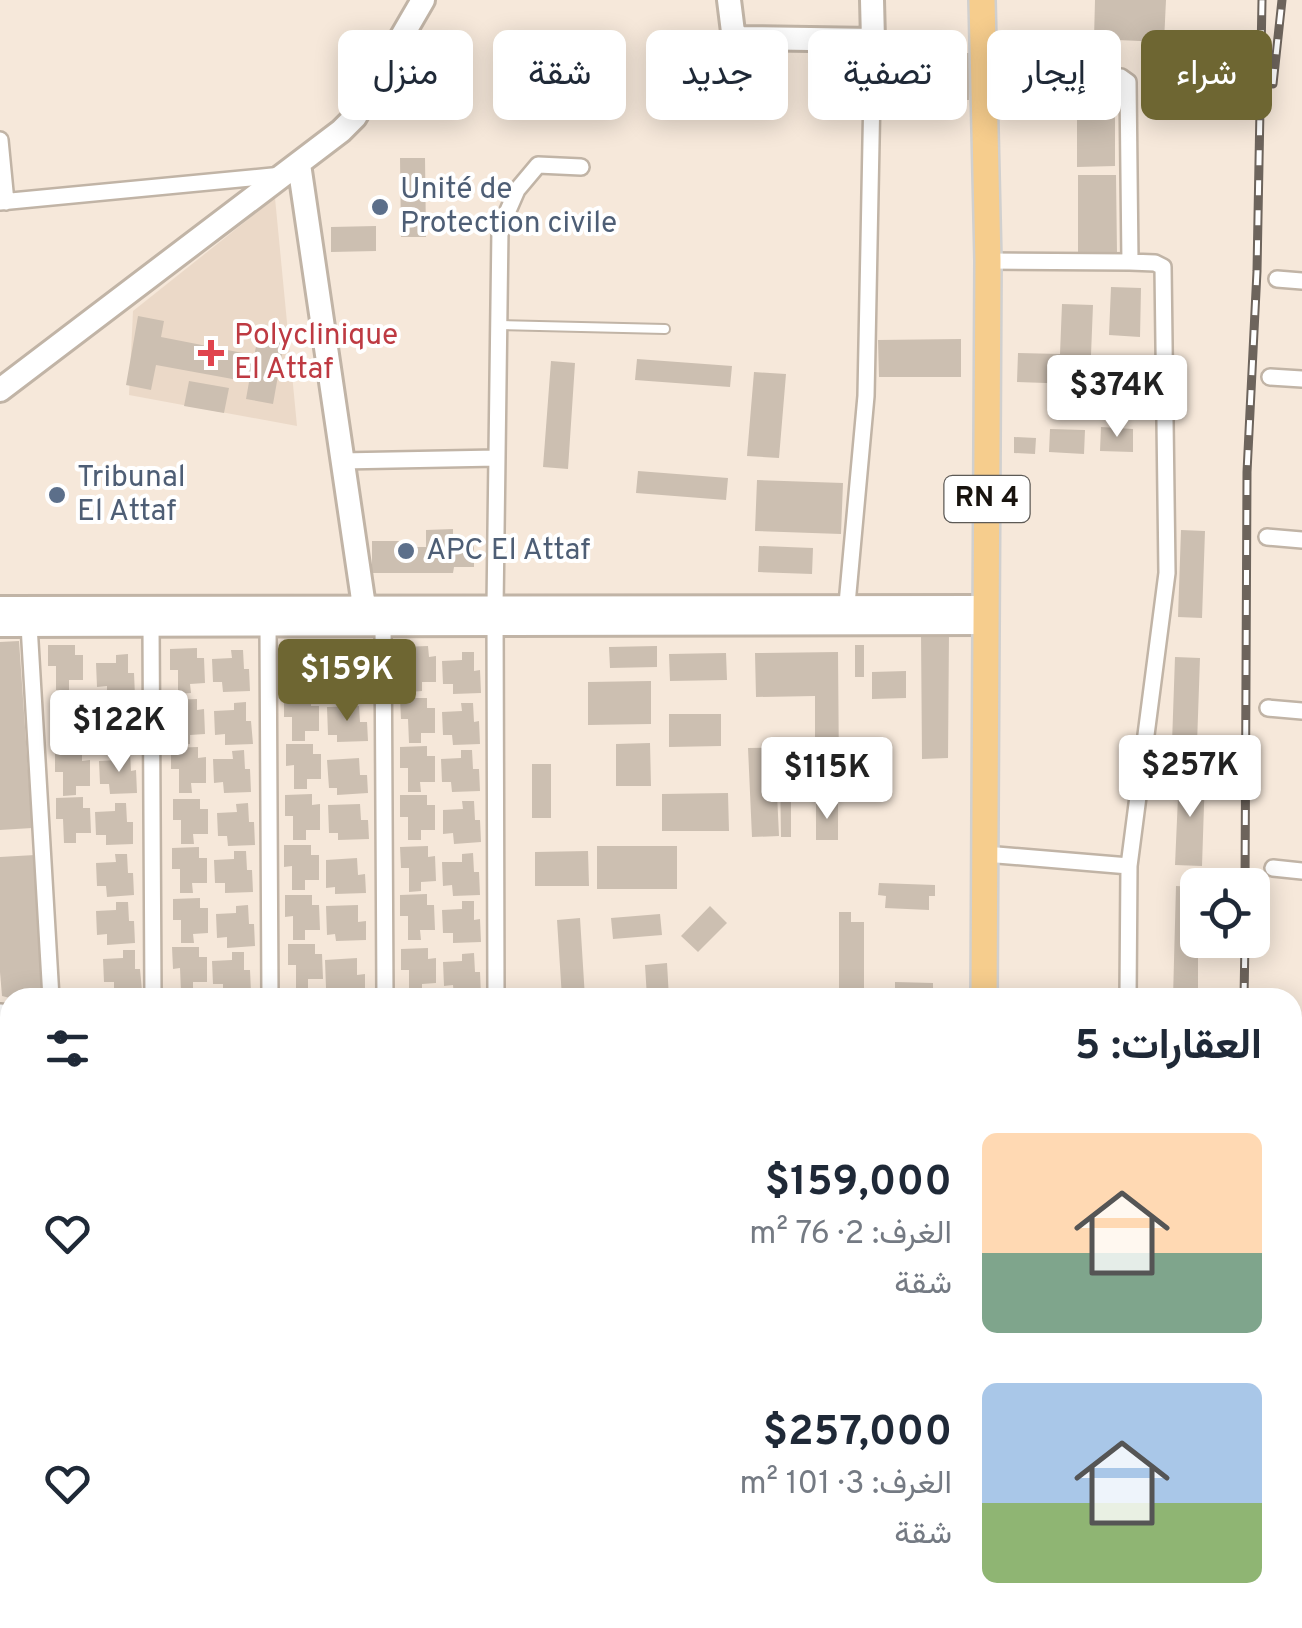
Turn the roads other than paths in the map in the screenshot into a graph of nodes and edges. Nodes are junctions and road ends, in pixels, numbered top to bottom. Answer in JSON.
{"nodes":[{"id":1,"x":424,"y":0,"type":"edge"},
{"id":2,"x":729,"y":0,"type":"edge"},
{"id":3,"x":872,"y":0,"type":"edge"},
{"id":4,"x":982,"y":0,"type":"edge"},
{"id":5,"x":873,"y":30,"type":"edge"},
{"id":6,"x":808,"y":39,"type":"edge"},
{"id":7,"x":985,"y":75,"type":"junction"},
{"id":8,"x":871,"y":120,"type":"edge"},
{"id":9,"x":0,"y":140,"type":"edge"},
{"id":10,"x":581,"y":167,"type":"dead end"},
{"id":11,"x":292,"y":169,"type":"junction"},
{"id":12,"x":3,"y":202,"type":"edge"},
{"id":13,"x":988,"y":261,"type":"junction"},
{"id":14,"x":1130,"y":262,"type":"junction"},
{"id":15,"x":1277,"y":279,"type":"dead end"},
{"id":16,"x":1302,"y":281,"type":"edge"},
{"id":17,"x":500,"y":325,"type":"junction"},
{"id":18,"x":664,"y":329,"type":"dead end"},
{"id":19,"x":1270,"y":377,"type":"dead end"},
{"id":20,"x":1302,"y":379,"type":"edge"},
{"id":21,"x":0,"y":390,"type":"edge"},
{"id":22,"x":497,"y":458,"type":"junction"},
{"id":23,"x":342,"y":461,"type":"junction"},
{"id":24,"x":1268,"y":537,"type":"dead end"},
{"id":25,"x":1302,"y":540,"type":"edge"},
{"id":26,"x":0,"y":608,"type":"edge"},
{"id":27,"x":986,"y":615,"type":"junction"},
{"id":28,"x":496,"y":616,"type":"junction"},
{"id":29,"x":846,"y":616,"type":"junction"},
{"id":30,"x":363,"y":617,"type":"junction"},
{"id":31,"x":151,"y":624,"type":"junction"},
{"id":32,"x":268,"y":624,"type":"junction"},
{"id":33,"x":0,"y":625,"type":"edge"},
{"id":34,"x":29,"y":625,"type":"junction"},
{"id":35,"x":1268,"y":708,"type":"dead end"},
{"id":36,"x":1302,"y":710,"type":"edge"},
{"id":37,"x":985,"y":854,"type":"junction"},
{"id":38,"x":1129,"y":866,"type":"junction"},
{"id":39,"x":1273,"y":868,"type":"dead end"},
{"id":40,"x":1302,"y":871,"type":"edge"},
{"id":41,"x":49,"y":988,"type":"edge"},
{"id":42,"x":153,"y":988,"type":"edge"},
{"id":43,"x":270,"y":988,"type":"edge"},
{"id":44,"x":383,"y":988,"type":"edge"},
{"id":45,"x":496,"y":988,"type":"edge"},
{"id":46,"x":984,"y":988,"type":"edge"},
{"id":47,"x":1128,"y":988,"type":"edge"}],
"edges":[{"from":1,"to":11,"type":"street"},
{"from":2,"to":6,"type":"street"},
{"from":3,"to":5,"type":"street"},
{"from":4,"to":7,"type":"main road","number":"RN 4"},
{"from":7,"to":13,"type":"main road","number":"RN 4"},
{"from":7,"to":14,"type":"street"},
{"from":8,"to":29,"type":"street"},
{"from":9,"to":12,"type":"street"},
{"from":10,"to":17,"type":"street"},
{"from":11,"to":12,"type":"street"},
{"from":11,"to":21,"type":"street"},
{"from":11,"to":23,"type":"street"},
{"from":11,"to":30,"type":"street"},
{"from":13,"to":14,"type":"street"},
{"from":13,"to":27,"type":"main road","number":"RN 4"},
{"from":14,"to":38,"type":"street"},
{"from":15,"to":16,"type":"street"},
{"from":17,"to":18,"type":"lane"},
{"from":17,"to":22,"type":"street"},
{"from":19,"to":20,"type":"street"},
{"from":22,"to":23,"type":"street"},
{"from":22,"to":28,"type":"street"},
{"from":23,"to":30,"type":"street"},
{"from":24,"to":25,"type":"street"},
{"from":26,"to":30,"type":"street"},
{"from":27,"to":29,"type":"street"},
{"from":27,"to":37,"type":"main road","number":"RN 4"},
{"from":28,"to":29,"type":"street"},
{"from":28,"to":30,"type":"street"},
{"from":28,"to":45,"type":"street"},
{"from":30,"to":32,"type":"street"},
{"from":30,"to":44,"type":"street"},
{"from":31,"to":32,"type":"street"},
{"from":31,"to":34,"type":"street"},
{"from":31,"to":42,"type":"street"},
{"from":32,"to":43,"type":"street"},
{"from":33,"to":34,"type":"street"},
{"from":34,"to":41,"type":"street"},
{"from":35,"to":36,"type":"street"},
{"from":37,"to":38,"type":"street"},
{"from":37,"to":46,"type":"main road","number":"RN 4"},
{"from":38,"to":47,"type":"street"},
{"from":39,"to":40,"type":"street"}]}
